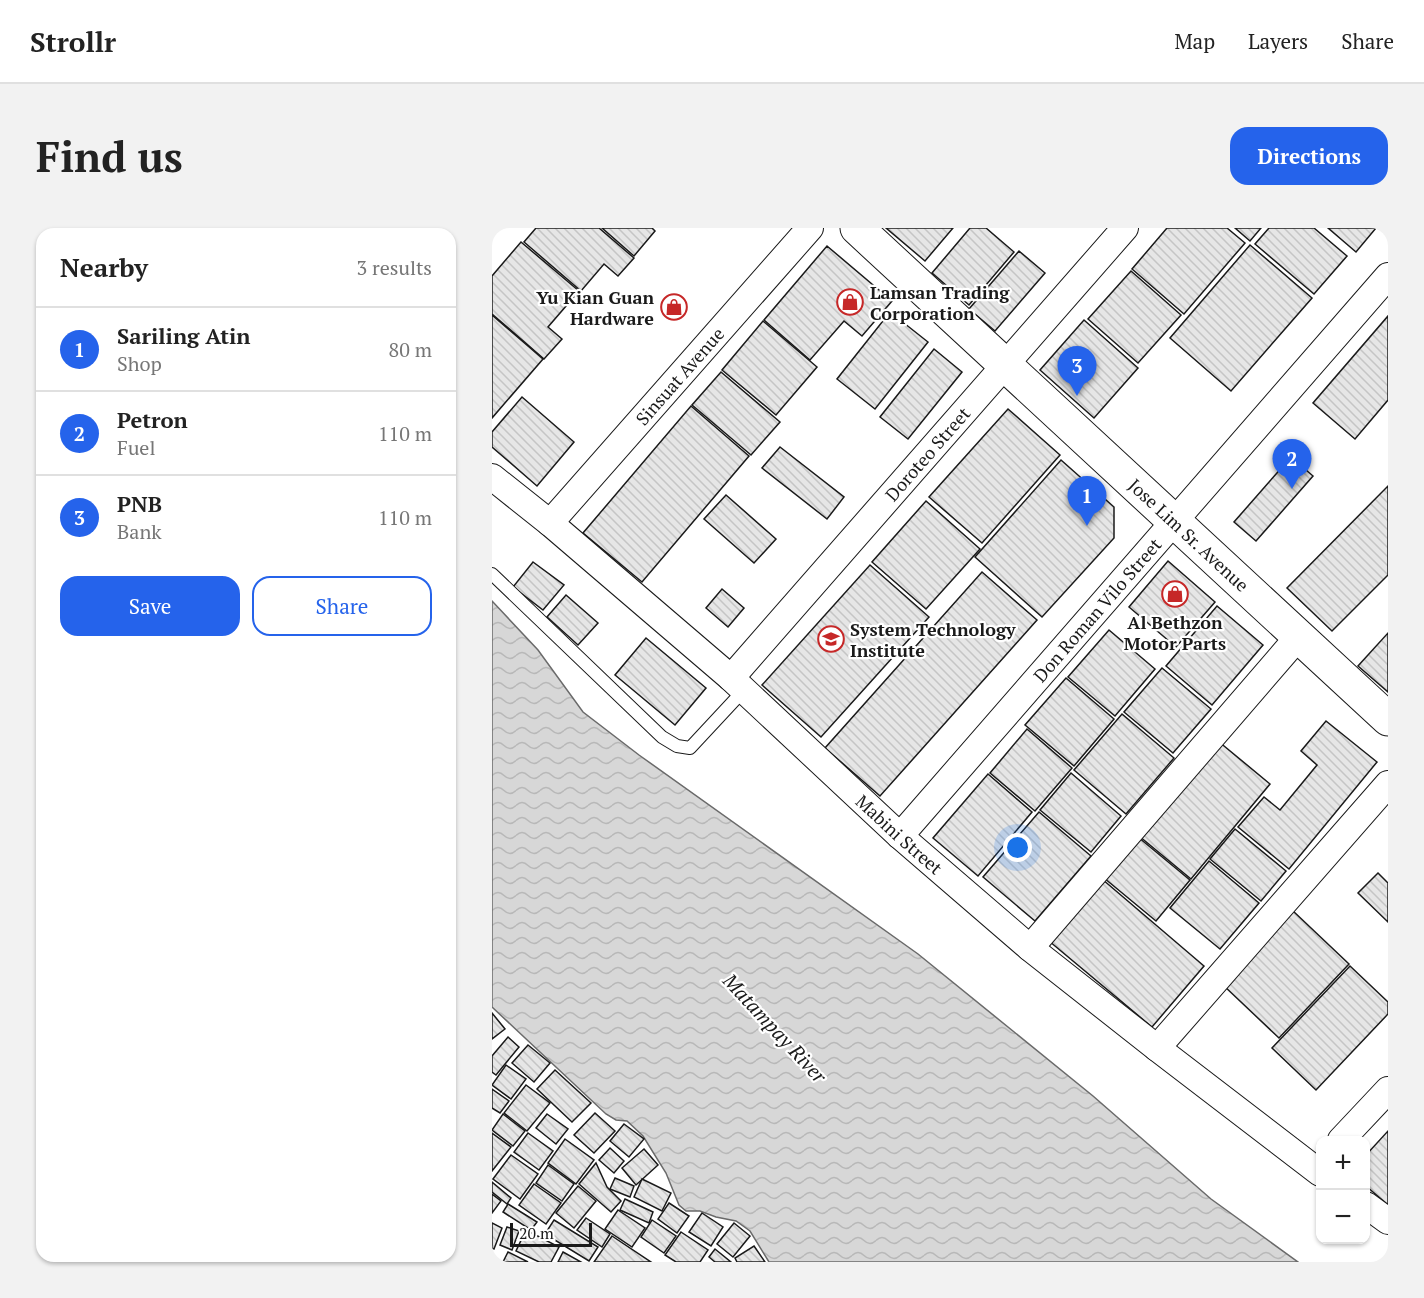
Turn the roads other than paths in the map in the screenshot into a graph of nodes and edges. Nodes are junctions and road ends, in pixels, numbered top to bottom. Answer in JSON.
{"nodes":[{"id":1,"x":810,"y":228,"type":"edge"},
{"id":2,"x":857,"y":228,"type":"edge"},
{"id":3,"x":1125,"y":228,"type":"edge"},
{"id":4,"x":1388,"y":276,"type":"edge"},
{"id":5,"x":1006,"y":366,"type":"junction"},
{"id":6,"x":492,"y":477,"type":"edge"},
{"id":7,"x":1173,"y":520,"type":"junction"},
{"id":8,"x":550,"y":523,"type":"junction"},
{"id":9,"x":492,"y":574,"type":"edge"},
{"id":10,"x":1299,"y":636,"type":"junction"},
{"id":11,"x":737,"y":684,"type":"junction"},
{"id":12,"x":1388,"y":719,"type":"edge"},
{"id":13,"x":1388,"y":784,"type":"edge"},
{"id":14,"x":900,"y":836,"type":"junction"},
{"id":15,"x":1030,"y":948,"type":"junction"},
{"id":16,"x":1156,"y":1048,"type":"junction"},
{"id":17,"x":1388,"y":1090,"type":"edge"},
{"id":18,"x":1345,"y":1136,"type":"edge"},
{"id":19,"x":1316,"y":1167,"type":"edge"},
{"id":20,"x":1370,"y":1208,"type":"edge"},
{"id":21,"x":1388,"y":1221,"type":"edge"}],
"edges":[{"from":1,"to":8,"type":"street","name":"Sinsuat Avenue"},
{"from":2,"to":5,"type":"main road","name":"Jose Lim Sr. Avenue"},
{"from":3,"to":5,"type":"street","name":"Doroteo Street"},
{"from":4,"to":7,"type":"street","name":"Don Roman Vilo Street"},
{"from":5,"to":7,"type":"main road","name":"Jose Lim Sr. Avenue"},
{"from":5,"to":11,"type":"street","name":"Doroteo Street"},
{"from":6,"to":8,"type":"street","name":"Mabini Street"},
{"from":7,"to":10,"type":"main road","name":"Jose Lim Sr. Avenue"},
{"from":7,"to":14,"type":"street","name":"Don Roman Vilo Street"},
{"from":8,"to":11,"type":"street","name":"Mabini Street"},
{"from":9,"to":11,"type":"lane"},
{"from":10,"to":12,"type":"main road","name":"Jose Lim Sr. Avenue"},
{"from":10,"to":15,"type":"street"},
{"from":11,"to":14,"type":"street","name":"Mabini Street"},
{"from":13,"to":16,"type":"street"},
{"from":14,"to":15,"type":"street","name":"Mabini Street"},
{"from":15,"to":16,"type":"street","name":"Mabini Street"},
{"from":16,"to":19,"type":"street","name":"Mabini Street"},
{"from":17,"to":18,"type":"street"},
{"from":20,"to":21,"type":"street"}]}
